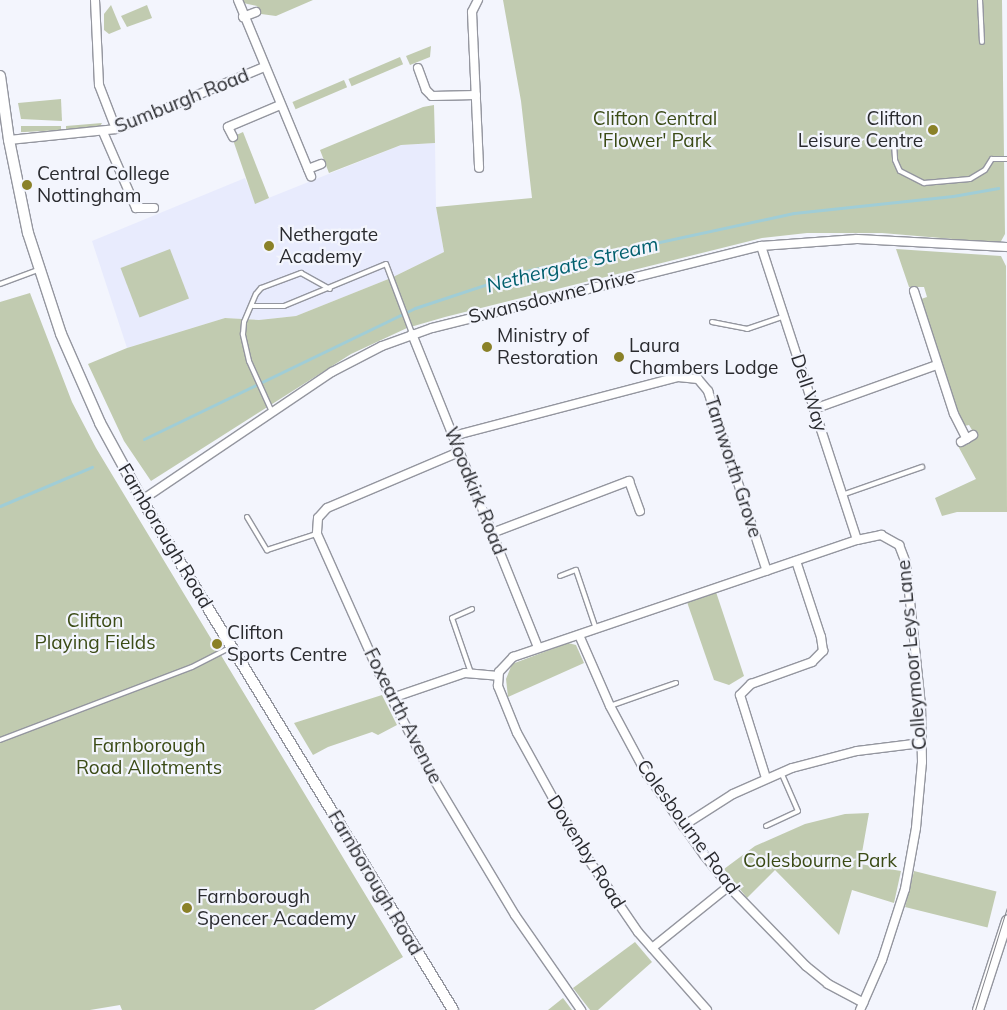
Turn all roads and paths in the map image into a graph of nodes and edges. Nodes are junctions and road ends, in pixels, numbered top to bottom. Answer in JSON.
{"nodes":[{"id":1,"x":95,"y":0,"type":"edge"},
{"id":2,"x":238,"y":0,"type":"edge"},
{"id":3,"x":478,"y":0,"type":"edge"},
{"id":4,"x":980,"y":0,"type":"edge"},
{"id":5,"x":256,"y":12,"type":"dead end"},
{"id":6,"x":243,"y":17,"type":"junction"},
{"id":7,"x":982,"y":42,"type":"dead end"},
{"id":8,"x":264,"y":67,"type":"junction"},
{"id":9,"x":418,"y":68,"type":"dead end"},
{"id":10,"x":0,"y":76,"type":"edge"},
{"id":11,"x":476,"y":95,"type":"junction"},
{"id":12,"x":280,"y":105,"type":"junction"},
{"id":13,"x":116,"y":129,"type":"junction"},
{"id":14,"x":104,"y":132,"type":"junction"},
{"id":15,"x":233,"y":138,"type":"dead end"},
{"id":16,"x":9,"y":140,"type":"junction"},
{"id":17,"x":894,"y":144,"type":"dead end"},
{"id":18,"x":1007,"y":159,"type":"edge"},
{"id":19,"x":489,"y":161,"type":"dead end"},
{"id":20,"x":320,"y":164,"type":"dead end"},
{"id":21,"x":154,"y":208,"type":"dead end"},
{"id":22,"x":761,"y":246,"type":"junction"},
{"id":23,"x":1007,"y":247,"type":"edge"},
{"id":24,"x":40,"y":269,"type":"junction"},
{"id":25,"x":0,"y":284,"type":"edge"},
{"id":26,"x":330,"y":289,"type":"junction"},
{"id":27,"x":925,"y":292,"type":"dead end"},
{"id":28,"x":253,"y":306,"type":"junction"},
{"id":29,"x":784,"y":316,"type":"junction"},
{"id":30,"x":712,"y":322,"type":"dead end"},
{"id":31,"x":412,"y":334,"type":"junction"},
{"id":32,"x":937,"y":365,"type":"junction"},
{"id":33,"x":814,"y":408,"type":"junction"},
{"id":34,"x":272,"y":412,"type":"junction"},
{"id":35,"x":453,"y":436,"type":"junction"},
{"id":36,"x":967,"y":438,"type":"dead end"},
{"id":37,"x":460,"y":452,"type":"junction"},
{"id":38,"x":922,"y":467,"type":"dead end"},
{"id":39,"x":842,"y":495,"type":"junction"},
{"id":40,"x":142,"y":500,"type":"junction"},
{"id":41,"x":640,"y":511,"type":"dead end"},
{"id":42,"x":247,"y":517,"type":"dead end"},
{"id":43,"x":492,"y":533,"type":"junction"},
{"id":44,"x":317,"y":534,"type":"junction"},
{"id":45,"x":857,"y":540,"type":"junction"},
{"id":46,"x":796,"y":561,"type":"junction"},
{"id":47,"x":767,"y":571,"type":"junction"},
{"id":48,"x":560,"y":576,"type":"dead end"},
{"id":49,"x":472,"y":609,"type":"dead end"},
{"id":50,"x":596,"y":629,"type":"junction"},
{"id":51,"x":579,"y":635,"type":"junction"},
{"id":52,"x":231,"y":647,"type":"junction"},
{"id":53,"x":538,"y":648,"type":"junction"},
{"id":54,"x":471,"y":673,"type":"junction"},
{"id":55,"x":498,"y":676,"type":"junction"},
{"id":56,"x":676,"y":683,"type":"dead end"},
{"id":57,"x":392,"y":698,"type":"junction"},
{"id":58,"x":610,"y":706,"type":"junction"},
{"id":59,"x":0,"y":740,"type":"edge"},
{"id":60,"x":922,"y":743,"type":"junction"},
{"id":61,"x":781,"y":772,"type":"junction"},
{"id":62,"x":766,"y":778,"type":"junction"},
{"id":63,"x":683,"y":826,"type":"junction"},
{"id":64,"x":766,"y":826,"type":"dead end"},
{"id":65,"x":729,"y":886,"type":"junction"},
{"id":66,"x":1007,"y":921,"type":"edge"},
{"id":67,"x":652,"y":948,"type":"junction"},
{"id":68,"x":862,"y":1007,"type":"edge"},
{"id":69,"x":452,"y":1010,"type":"edge"},
{"id":70,"x":581,"y":1010,"type":"edge"},
{"id":71,"x":707,"y":1010,"type":"edge"},
{"id":72,"x":978,"y":1010,"type":"edge"}],
"edges":[{"from":1,"to":13,"type":"street"},
{"from":2,"to":6,"type":"street"},
{"from":3,"to":11,"type":"street"},
{"from":4,"to":7,"type":"lane"},
{"from":5,"to":6,"type":"street"},
{"from":6,"to":8,"type":"street"},
{"from":8,"to":12,"type":"street"},
{"from":8,"to":13,"type":"street","name":"Sumburgh Road"},
{"from":9,"to":11,"type":"street"},
{"from":10,"to":16,"type":"street","name":"Farnborough Road"},
{"from":11,"to":19,"type":"street"},
{"from":12,"to":15,"type":"street"},
{"from":12,"to":20,"type":"street"},
{"from":13,"to":14,"type":"street","name":"Sumburgh Road"},
{"from":14,"to":16,"type":"street","name":"Sumburgh Road"},
{"from":14,"to":21,"type":"street"},
{"from":16,"to":24,"type":"street","name":"Farnborough Road"},
{"from":17,"to":18,"type":"lane"},
{"from":22,"to":23,"type":"street","name":"Swansdowne Drive"},
{"from":22,"to":29,"type":"street","name":"Dell Way"},
{"from":22,"to":31,"type":"street","name":"Swansdowne Drive"},
{"from":24,"to":25,"type":"lane"},
{"from":24,"to":40,"type":"street","name":"Farnborough Road"},
{"from":26,"to":28,"type":"lane"},
{"from":26,"to":28,"type":"lane"},
{"from":26,"to":31,"type":"lane"},
{"from":27,"to":32,"type":"street"},
{"from":28,"to":34,"type":"lane"},
{"from":29,"to":30,"type":"lane"},
{"from":29,"to":33,"type":"street","name":"Dell Way"},
{"from":31,"to":34,"type":"street","name":"Swansdowne Drive"},
{"from":31,"to":35,"type":"street","name":"Woodkirk Road"},
{"from":32,"to":33,"type":"street"},
{"from":32,"to":36,"type":"street"},
{"from":33,"to":39,"type":"street","name":"Dell Way"},
{"from":34,"to":40,"type":"street","name":"Swansdowne Drive"},
{"from":35,"to":37,"type":"street","name":"Woodkirk Road"},
{"from":35,"to":47,"type":"street","name":"Tamworth Grove"},
{"from":37,"to":43,"type":"street","name":"Woodkirk Road"},
{"from":37,"to":44,"type":"street"},
{"from":38,"to":39,"type":"lane"},
{"from":39,"to":45,"type":"street","name":"Dell Way"},
{"from":40,"to":52,"type":"street","name":"Farnborough Road"},
{"from":41,"to":43,"type":"street"},
{"from":42,"to":44,"type":"lane"},
{"from":43,"to":53,"type":"street","name":"Woodkirk Road"},
{"from":44,"to":57,"type":"street","name":"Foxearth Avenue"},
{"from":45,"to":46,"type":"street","name":"Colleymoor Leys Lane"},
{"from":45,"to":60,"type":"street","name":"Colleymoor Leys Lane"},
{"from":46,"to":47,"type":"street","name":"Colleymoor Leys Lane"},
{"from":46,"to":62,"type":"street"},
{"from":47,"to":50,"type":"street","name":"Colleymoor Leys Lane"},
{"from":48,"to":50,"type":"lane"},
{"from":49,"to":54,"type":"lane"},
{"from":50,"to":51,"type":"street","name":"Colleymoor Leys Lane"},
{"from":51,"to":53,"type":"street","name":"Colleymoor Leys Lane"},
{"from":51,"to":58,"type":"street","name":"Colesbourne Road"},
{"from":52,"to":59,"type":"lane"},
{"from":52,"to":69,"type":"street","name":"Farnborough Road"},
{"from":53,"to":55,"type":"street","name":"Colleymoor Leys Lane"},
{"from":54,"to":55,"type":"street"},
{"from":54,"to":57,"type":"street"},
{"from":55,"to":67,"type":"street","name":"Dovenby Road"},
{"from":56,"to":58,"type":"lane"},
{"from":57,"to":70,"type":"street","name":"Foxearth Avenue"},
{"from":58,"to":63,"type":"street","name":"Colesbourne Road"},
{"from":60,"to":61,"type":"street"},
{"from":60,"to":68,"type":"street","name":"Colleymoor Leys Lane"},
{"from":61,"to":62,"type":"street"},
{"from":61,"to":64,"type":"lane"},
{"from":62,"to":63,"type":"street"},
{"from":63,"to":65,"type":"street","name":"Colesbourne Road"},
{"from":65,"to":67,"type":"street"},
{"from":65,"to":68,"type":"street","name":"Colesbourne Road"},
{"from":66,"to":72,"type":"street"},
{"from":67,"to":71,"type":"street","name":"Dovenby Road"}]}
